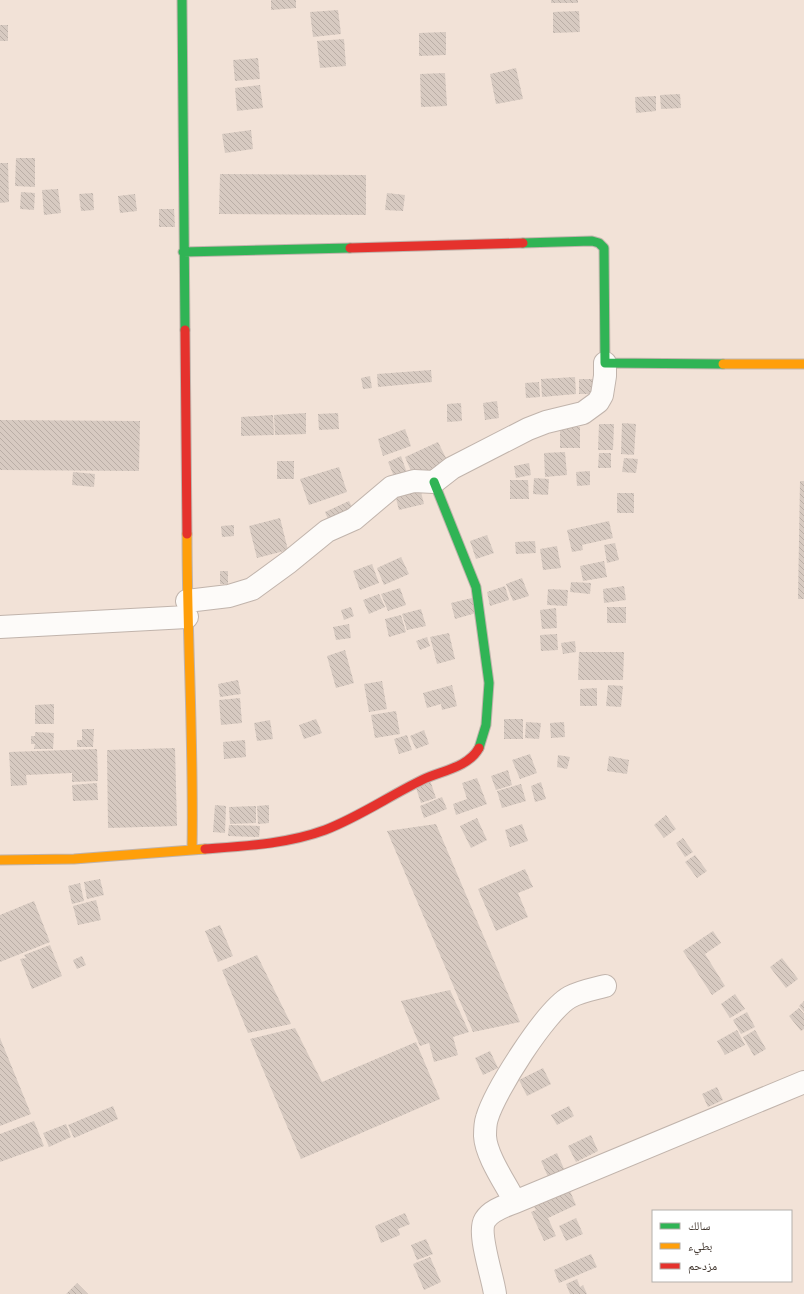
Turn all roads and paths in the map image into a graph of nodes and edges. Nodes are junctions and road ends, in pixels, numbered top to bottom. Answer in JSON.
{"nodes":[{"id":1,"x":182,"y":0,"type":"edge"},
{"id":2,"x":183,"y":252,"type":"junction"},
{"id":3,"x":605,"y":363,"type":"junction"},
{"id":4,"x":804,"y":364,"type":"edge"},
{"id":5,"x":434,"y":482,"type":"junction"},
{"id":6,"x":187,"y":609,"type":"junction"},
{"id":7,"x":0,"y":627,"type":"edge"},
{"id":8,"x":192,"y":850,"type":"junction"},
{"id":9,"x":0,"y":860,"type":"edge"},
{"id":10,"x":605,"y":986,"type":"dead end"},
{"id":11,"x":804,"y":1082,"type":"edge"},
{"id":12,"x":515,"y":1202,"type":"junction"},
{"id":13,"x":495,"y":1294,"type":"edge"}],
"edges":[{"from":1,"to":2,"type":"street"},
{"from":2,"to":3,"type":"street"},
{"from":2,"to":6,"type":"street"},
{"from":3,"to":4,"type":"street"},
{"from":3,"to":5,"type":"street"},
{"from":5,"to":6,"type":"street"},
{"from":5,"to":8,"type":"street"},
{"from":6,"to":7,"type":"street"},
{"from":6,"to":8,"type":"street"},
{"from":8,"to":9,"type":"street"},
{"from":10,"to":12,"type":"street"},
{"from":11,"to":12,"type":"street"},
{"from":12,"to":13,"type":"street"}]}
